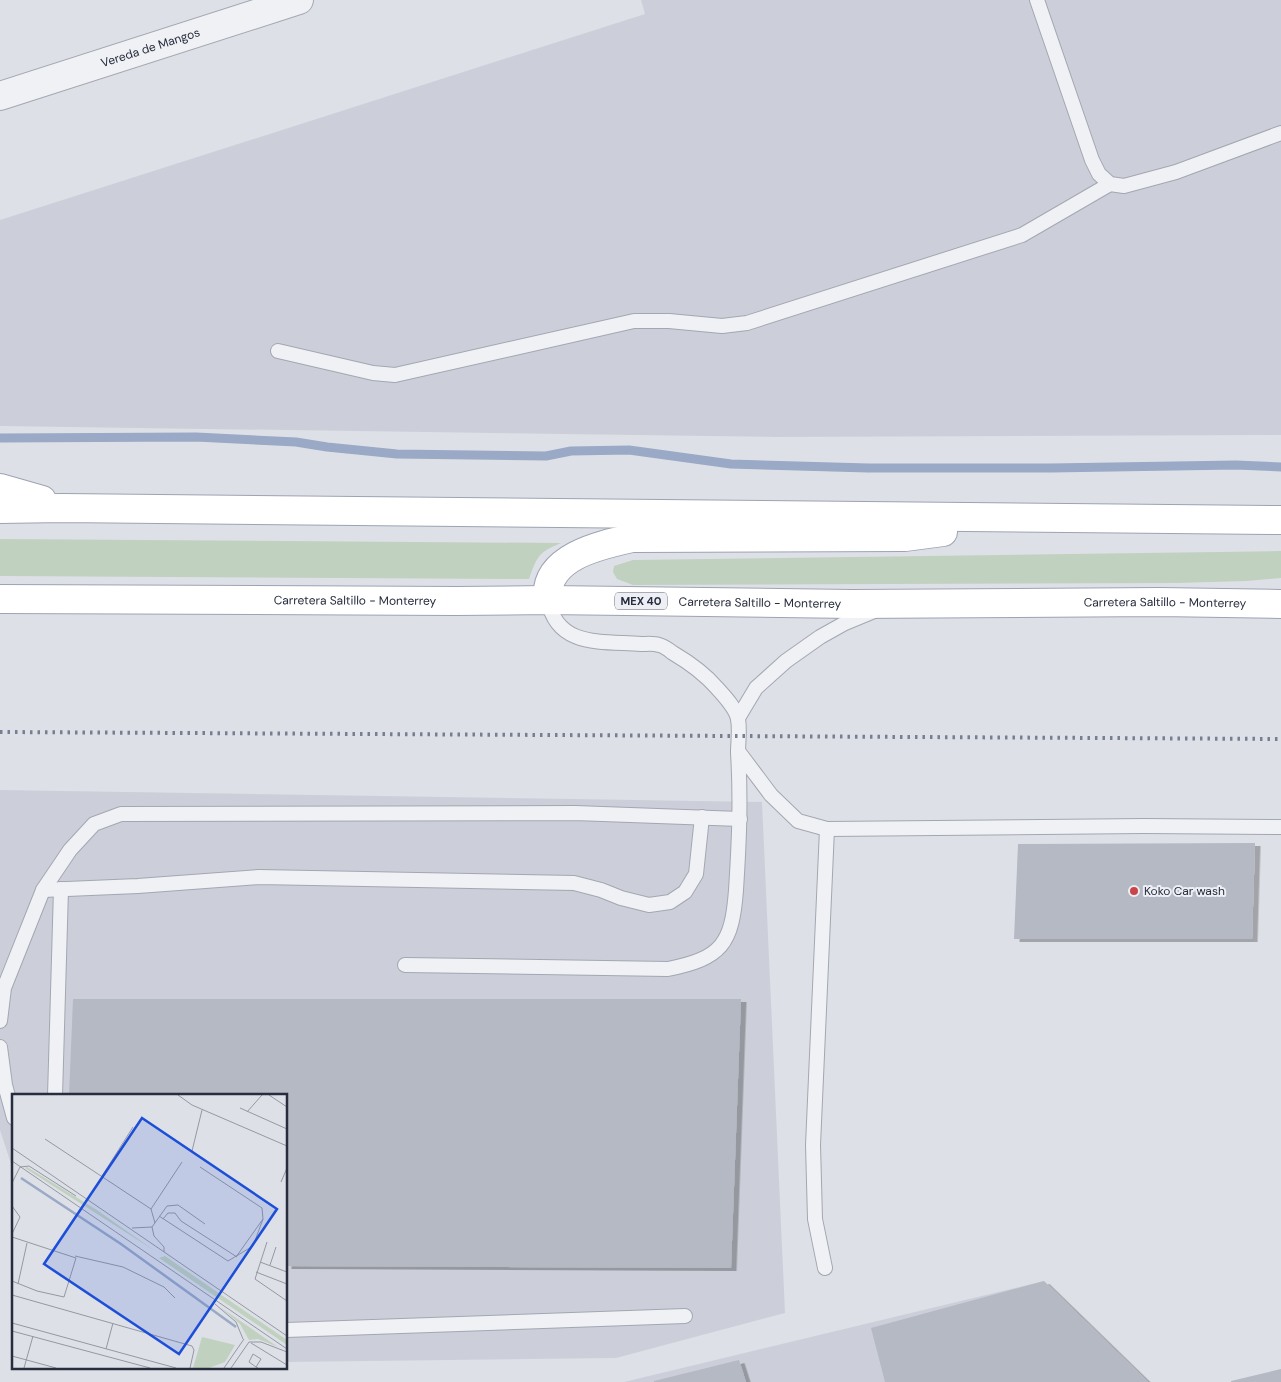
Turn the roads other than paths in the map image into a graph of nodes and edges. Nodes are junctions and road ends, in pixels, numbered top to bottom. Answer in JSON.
{"nodes":[{"id":1,"x":299,"y":0,"type":"edge"},
{"id":2,"x":1037,"y":0,"type":"edge"},
{"id":3,"x":0,"y":96,"type":"edge"},
{"id":4,"x":1281,"y":133,"type":"edge"},
{"id":5,"x":1110,"y":184,"type":"junction"},
{"id":6,"x":278,"y":351,"type":"dead end"},
{"id":7,"x":0,"y":488,"type":"edge"},
{"id":8,"x":62,"y":508,"type":"junction"},
{"id":9,"x":0,"y":509,"type":"edge"},
{"id":10,"x":1042,"y":519,"type":"junction"},
{"id":11,"x":1281,"y":520,"type":"edge"},
{"id":12,"x":1281,"y":589,"type":"edge"},
{"id":13,"x":0,"y":599,"type":"edge"},
{"id":14,"x":548,"y":600,"type":"junction"},
{"id":15,"x":1160,"y":602,"type":"junction"},
{"id":16,"x":899,"y":604,"type":"junction"},
{"id":17,"x":1281,"y":604,"type":"edge"},
{"id":18,"x":738,"y":718,"type":"junction"},
{"id":19,"x":738,"y":750,"type":"junction"},
{"id":20,"x":702,"y":818,"type":"junction"},
{"id":21,"x":740,"y":819,"type":"junction"},
{"id":22,"x":1281,"y":827,"type":"edge"},
{"id":23,"x":827,"y":829,"type":"junction"},
{"id":24,"x":62,"y":889,"type":"junction"},
{"id":25,"x":44,"y":890,"type":"junction"},
{"id":26,"x":405,"y":965,"type":"dead end"},
{"id":27,"x":0,"y":1020,"type":"edge"},
{"id":28,"x":0,"y":1047,"type":"edge"},
{"id":29,"x":55,"y":1094,"type":"edge"},
{"id":30,"x":12,"y":1110,"type":"edge"},
{"id":31,"x":825,"y":1268,"type":"dead end"},
{"id":32,"x":685,"y":1316,"type":"dead end"},
{"id":33,"x":288,"y":1330,"type":"edge"}],
"edges":[{"from":1,"to":3,"type":"street","name":"Vereda de Mangos"},
{"from":2,"to":5,"type":"lane"},
{"from":4,"to":5,"type":"lane"},
{"from":5,"to":6,"type":"lane"},
{"from":7,"to":8,"type":"main road"},
{"from":8,"to":9,"type":"main road"},
{"from":8,"to":10,"type":"main road"},
{"from":10,"to":11,"type":"main road"},
{"from":10,"to":14,"type":"main road"},
{"from":12,"to":15,"type":"main road"},
{"from":13,"to":14,"type":"main road","name":"Carretera Saltillo - Monterrey","number":"MEX 40"},
{"from":14,"to":16,"type":"main road","name":"Carretera Saltillo - Monterrey","number":"MEX 40"},
{"from":14,"to":18,"type":"lane"},
{"from":15,"to":16,"type":"main road","name":"Carretera Saltillo - Monterrey","number":"MEX 40"},
{"from":15,"to":17,"type":"main road","name":"Carretera Saltillo - Monterrey","number":"MEX 40"},
{"from":16,"to":18,"type":"lane"},
{"from":18,"to":19,"type":"lane"},
{"from":19,"to":21,"type":"lane"},
{"from":19,"to":23,"type":"lane"},
{"from":20,"to":21,"type":"lane"},
{"from":20,"to":24,"type":"lane"},
{"from":20,"to":25,"type":"lane"},
{"from":21,"to":26,"type":"lane"},
{"from":22,"to":23,"type":"lane"},
{"from":23,"to":31,"type":"lane"},
{"from":24,"to":25,"type":"lane"},
{"from":24,"to":29,"type":"lane"},
{"from":25,"to":27,"type":"lane"},
{"from":28,"to":30,"type":"lane"},
{"from":32,"to":33,"type":"lane"}]}
